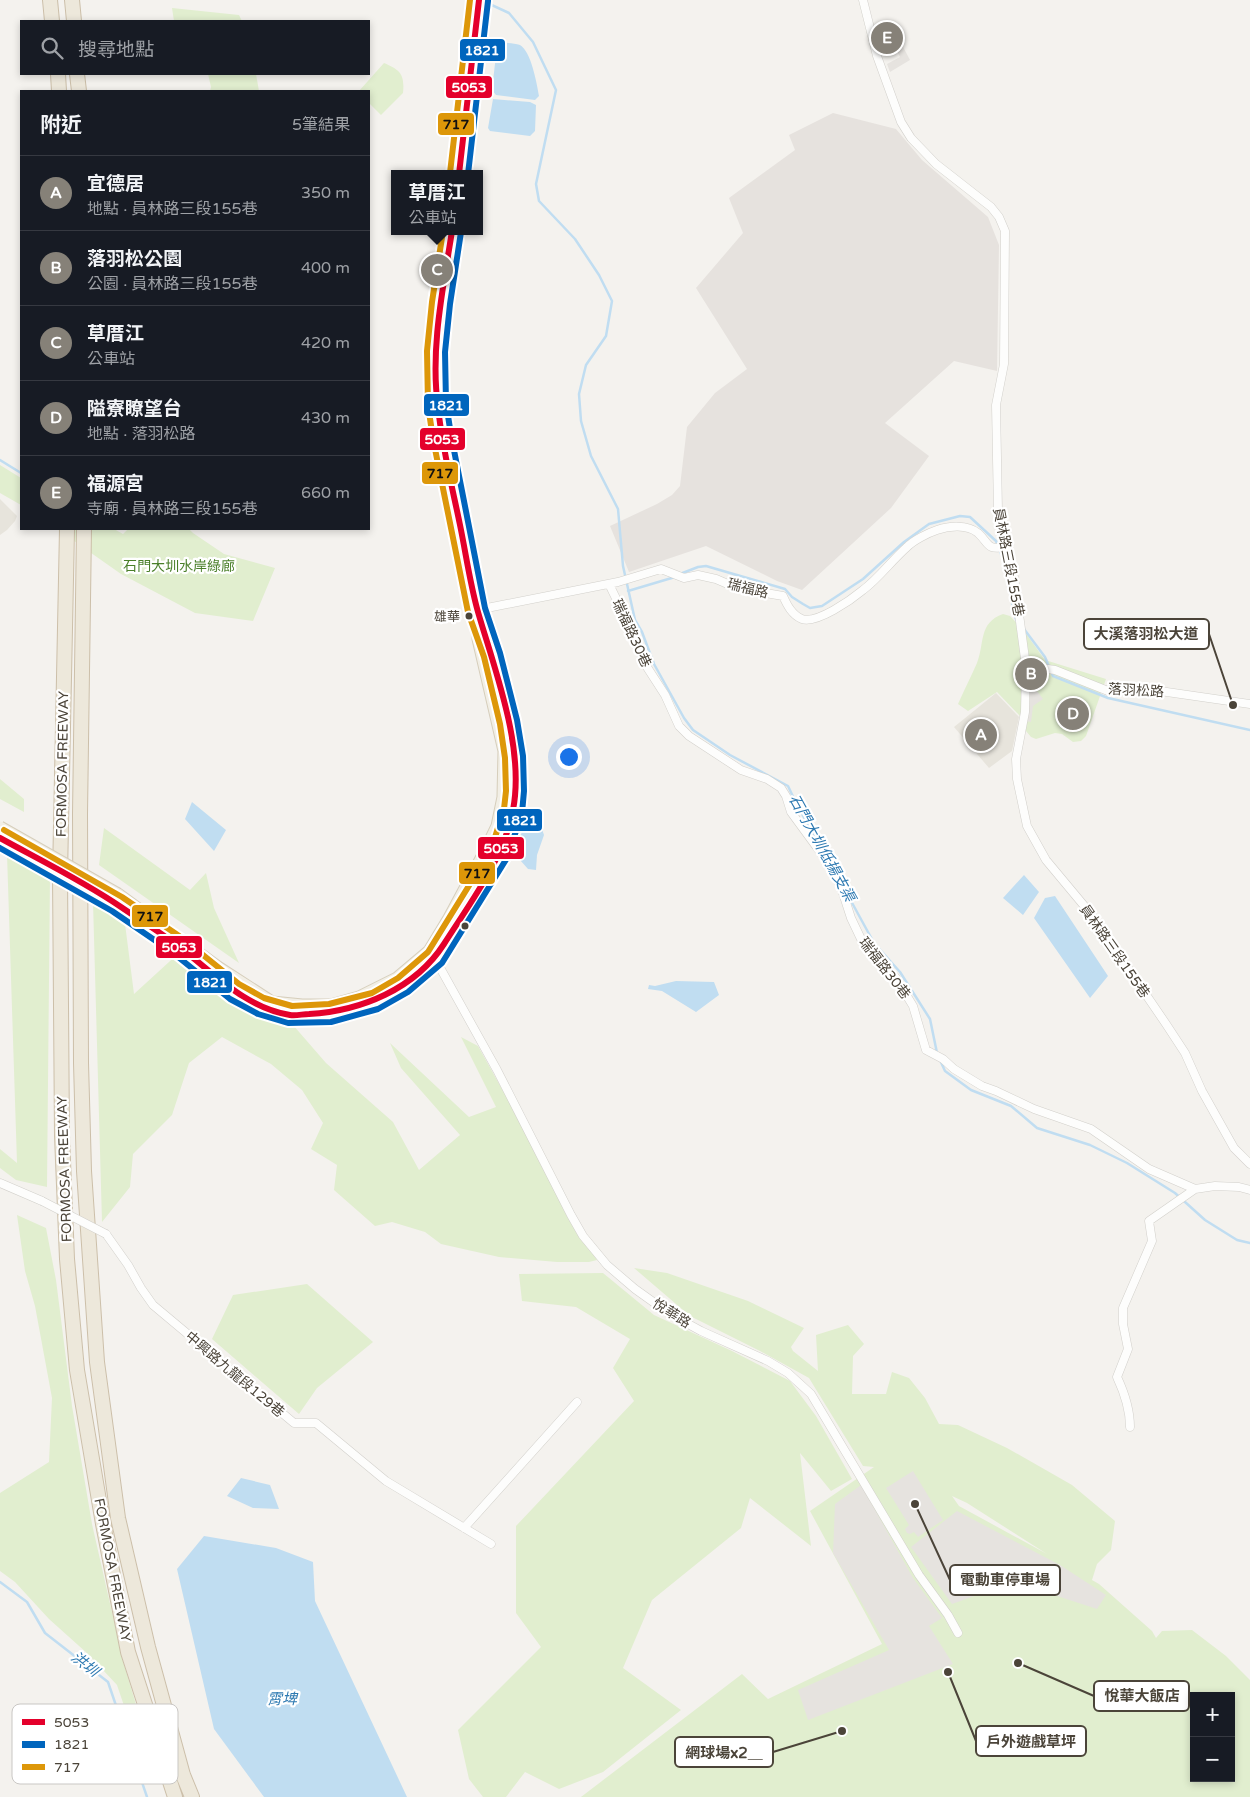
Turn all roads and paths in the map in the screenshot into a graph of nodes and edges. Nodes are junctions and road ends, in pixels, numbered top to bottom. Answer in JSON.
{"nodes":[{"id":1,"x":50,"y":0,"type":"edge"},
{"id":2,"x":72,"y":0,"type":"edge"},
{"id":3,"x":863,"y":0,"type":"edge"},
{"id":4,"x":479,"y":2,"type":"edge"},
{"id":5,"x":52,"y":20,"type":"edge"},
{"id":6,"x":74,"y":20,"type":"edge"},
{"id":7,"x":58,"y":75,"type":"edge"},
{"id":8,"x":77,"y":75,"type":"edge"},
{"id":9,"x":59,"y":90,"type":"edge"},
{"id":10,"x":79,"y":90,"type":"edge"},
{"id":11,"x":459,"y":170,"type":"edge"},
{"id":12,"x":451,"y":235,"type":"edge"},
{"id":13,"x":66,"y":530,"type":"edge"},
{"id":14,"x":84,"y":530,"type":"edge"},
{"id":15,"x":1001,"y":548,"type":"junction"},
{"id":16,"x":609,"y":584,"type":"junction"},
{"id":17,"x":477,"y":610,"type":"junction"},
{"id":18,"x":1026,"y":666,"type":"junction"},
{"id":19,"x":1250,"y":704,"type":"edge"},
{"id":20,"x":0,"y":827,"type":"edge"},
{"id":21,"x":0,"y":838,"type":"edge"},
{"id":22,"x":118,"y":899,"type":"junction"},
{"id":23,"x":432,"y":954,"type":"junction"},
{"id":24,"x":1250,"y":1164,"type":"edge"},
{"id":25,"x":0,"y":1183,"type":"edge"},
{"id":26,"x":1195,"y":1190,"type":"junction"},
{"id":27,"x":1250,"y":1190,"type":"edge"},
{"id":28,"x":577,"y":1402,"type":"dead end"},
{"id":29,"x":1130,"y":1427,"type":"dead end"},
{"id":30,"x":464,"y":1528,"type":"junction"},
{"id":31,"x":491,"y":1544,"type":"dead end"},
{"id":32,"x":958,"y":1632,"type":"dead end"},
{"id":33,"x":146,"y":1704,"type":"edge"},
{"id":34,"x":164,"y":1704,"type":"edge"},
{"id":35,"x":178,"y":1754,"type":"edge"},
{"id":36,"x":171,"y":1784,"type":"edge"},
{"id":37,"x":175,"y":1797,"type":"edge"},
{"id":38,"x":192,"y":1797,"type":"edge"}],
"edges":[{"from":1,"to":5,"type":"highway"},
{"from":2,"to":6,"type":"highway"},
{"from":3,"to":15,"type":"street","name":"員林路三段155巷"},
{"from":4,"to":11,"type":"main road"},
{"from":7,"to":9,"type":"highway"},
{"from":8,"to":10,"type":"highway"},
{"from":12,"to":17,"type":"main road"},
{"from":13,"to":33,"type":"highway","name":"FORMOSA FREEWAY"},
{"from":14,"to":34,"type":"highway","name":"FORMOSA FREEWAY"},
{"from":15,"to":16,"type":"street","name":"瑞福路"},
{"from":15,"to":18,"type":"street","name":"員林路三段155巷"},
{"from":16,"to":17,"type":"street","name":"瑞福路"},
{"from":16,"to":26,"type":"street","name":"瑞福路30巷"},
{"from":17,"to":23,"type":"main road"},
{"from":18,"to":19,"type":"street","name":"落羽松路"},
{"from":18,"to":24,"type":"street","name":"員林路三段155巷"},
{"from":20,"to":22,"type":"main road","bridge":true},
{"from":21,"to":22,"type":"main road","bridge":true},
{"from":22,"to":23,"type":"main road"},
{"from":23,"to":32,"type":"street","name":"悅華路"},
{"from":25,"to":30,"type":"street","name":"中興路九龍段129巷","bridge":true},
{"from":26,"to":27,"type":"street"},
{"from":26,"to":29,"type":"street"},
{"from":28,"to":30,"type":"street"},
{"from":30,"to":31,"type":"street","name":"中興路九龍段129巷"},
{"from":35,"to":38,"type":"highway","name":"FORMOSA FREEWAY"},
{"from":36,"to":37,"type":"highway","name":"FORMOSA FREEWAY"}]}
